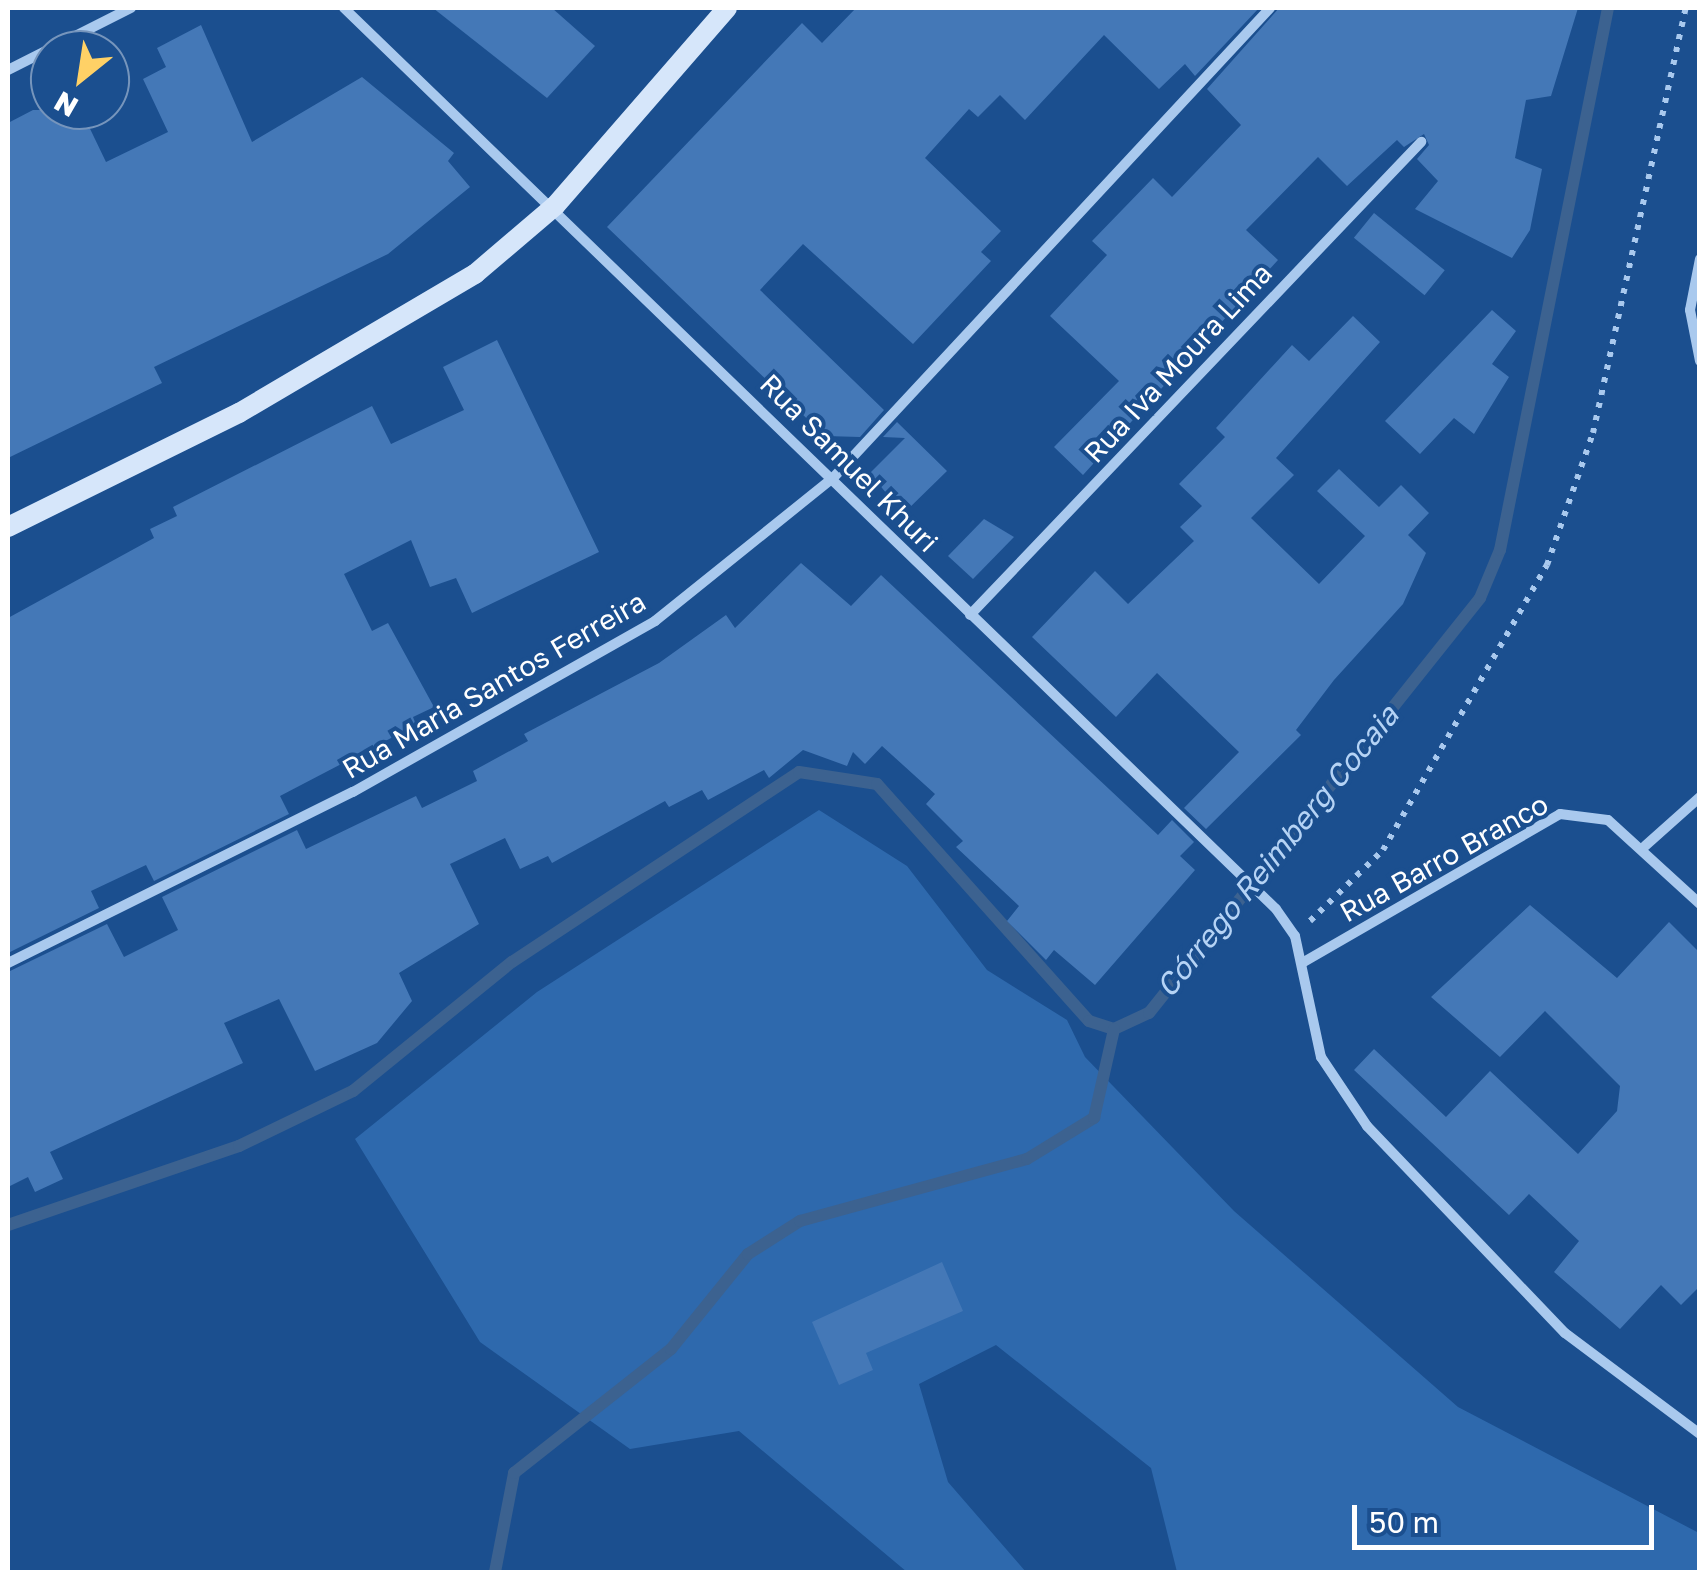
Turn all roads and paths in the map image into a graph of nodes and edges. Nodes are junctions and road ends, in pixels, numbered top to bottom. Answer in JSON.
{"nodes":[{"id":1,"x":131,"y":8,"type":"edge"},
{"id":2,"x":344,"y":8,"type":"edge"},
{"id":3,"x":727,"y":8,"type":"edge"},
{"id":4,"x":1270,"y":8,"type":"edge"},
{"id":5,"x":1686,"y":8,"type":"edge"},
{"id":6,"x":8,"y":70,"type":"edge"},
{"id":7,"x":1421,"y":142,"type":"dead end"},
{"id":8,"x":555,"y":206,"type":"junction"},
{"id":9,"x":1700,"y":258,"type":"edge"},
{"id":10,"x":1700,"y":361,"type":"edge"},
{"id":11,"x":833,"y":478,"type":"junction"},
{"id":12,"x":8,"y":527,"type":"edge"},
{"id":13,"x":970,"y":615,"type":"junction"},
{"id":14,"x":1700,"y":797,"type":"edge"},
{"id":15,"x":1645,"y":846,"type":"junction"},
{"id":16,"x":1700,"y":904,"type":"edge"},
{"id":17,"x":1294,"y":936,"type":"junction"},
{"id":18,"x":1302,"y":963,"type":"junction"},
{"id":19,"x":8,"y":964,"type":"edge"},
{"id":20,"x":1700,"y":1434,"type":"edge"}],
"edges":[{"from":1,"to":6,"type":"street"},
{"from":2,"to":8,"type":"street","name":"Rua Samuel Khuri"},
{"from":3,"to":8,"type":"main road"},
{"from":4,"to":11,"type":"street","name":"Rua Maria Santos Ferreira"},
{"from":5,"to":17,"type":"path"},
{"from":7,"to":13,"type":"street","name":"Rua Iva Moura Lima"},
{"from":8,"to":11,"type":"street","name":"Rua Samuel Khuri"},
{"from":8,"to":12,"type":"main road"},
{"from":9,"to":10,"type":"street"},
{"from":11,"to":13,"type":"street","name":"Rua Samuel Khuri"},
{"from":11,"to":19,"type":"street","name":"Rua Maria Santos Ferreira"},
{"from":13,"to":17,"type":"street","name":"Rua Samuel Khuri"},
{"from":14,"to":15,"type":"street"},
{"from":15,"to":16,"type":"street","name":"Rua Barro Branco"},
{"from":15,"to":18,"type":"street","name":"Rua Barro Branco"},
{"from":17,"to":18,"type":"street","name":"Rua Samuel Khuri"},
{"from":18,"to":20,"type":"street","name":"Rua Samuel Khuri"}]}
